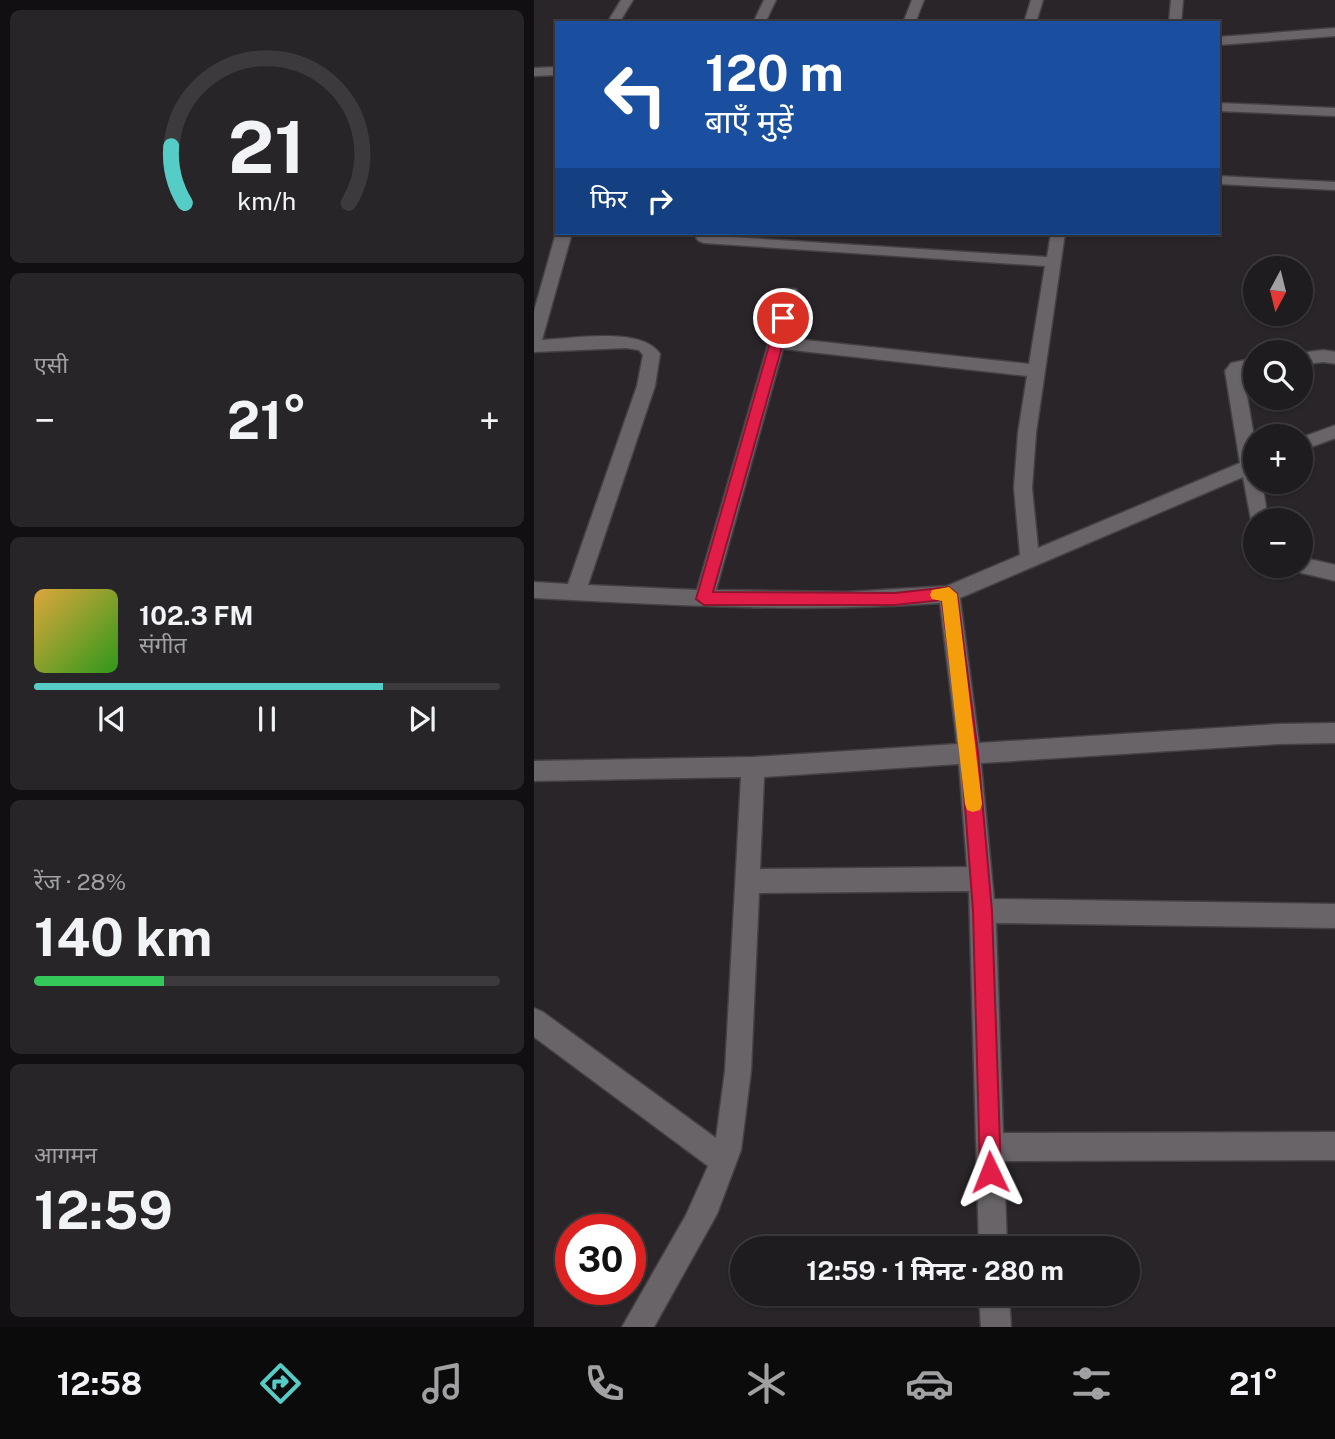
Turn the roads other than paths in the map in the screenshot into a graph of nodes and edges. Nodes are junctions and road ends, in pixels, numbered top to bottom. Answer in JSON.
{"nodes":[{"id":1,"x":627,"y":0,"type":"edge"},
{"id":2,"x":770,"y":0,"type":"edge"},
{"id":3,"x":918,"y":0,"type":"edge"},
{"id":4,"x":1037,"y":0,"type":"edge"},
{"id":5,"x":1177,"y":0,"type":"edge"},
{"id":6,"x":614,"y":21,"type":"edge"},
{"id":7,"x":760,"y":21,"type":"edge"},
{"id":8,"x":910,"y":21,"type":"edge"},
{"id":9,"x":1031,"y":21,"type":"edge"},
{"id":10,"x":1175,"y":21,"type":"edge"},
{"id":11,"x":1335,"y":33,"type":"edge"},
{"id":12,"x":1220,"y":41,"type":"edge"},
{"id":13,"x":555,"y":71,"type":"edge"},
{"id":14,"x":534,"y":72,"type":"edge"},
{"id":15,"x":1220,"y":107,"type":"edge"},
{"id":16,"x":1335,"y":112,"type":"edge"},
{"id":17,"x":1220,"y":180,"type":"edge"},
{"id":18,"x":1335,"y":186,"type":"edge"},
{"id":19,"x":563,"y":235,"type":"edge"},
{"id":20,"x":893,"y":235,"type":"edge"},
{"id":21,"x":1058,"y":235,"type":"edge"},
{"id":22,"x":704,"y":238,"type":"dead end"},
{"id":23,"x":889,"y":250,"type":"junction"},
{"id":24,"x":1055,"y":262,"type":"junction"},
{"id":25,"x":790,"y":293,"type":"dead end"},
{"id":26,"x":534,"y":340,"type":"edge"},
{"id":27,"x":777,"y":343,"type":"junction"},
{"id":28,"x":534,"y":346,"type":"edge"},
{"id":29,"x":1313,"y":357,"type":"edge"},
{"id":30,"x":1335,"y":358,"type":"edge"},
{"id":31,"x":1243,"y":366,"type":"edge"},
{"id":32,"x":1037,"y":371,"type":"junction"},
{"id":33,"x":1244,"y":424,"type":"edge"},
{"id":34,"x":1335,"y":431,"type":"edge"},
{"id":35,"x":1313,"y":440,"type":"edge"},
{"id":36,"x":1243,"y":469,"type":"edge"},
{"id":37,"x":1030,"y":561,"type":"junction"},
{"id":38,"x":1313,"y":568,"type":"edge"},
{"id":39,"x":1335,"y":573,"type":"edge"},
{"id":40,"x":534,"y":590,"type":"edge"},
{"id":41,"x":575,"y":592,"type":"junction"},
{"id":42,"x":949,"y":594,"type":"junction"},
{"id":43,"x":704,"y":599,"type":"junction"},
{"id":44,"x":1335,"y":733,"type":"edge"},
{"id":45,"x":969,"y":753,"type":"junction"},
{"id":46,"x":753,"y":767,"type":"junction"},
{"id":47,"x":534,"y":771,"type":"edge"},
{"id":48,"x":980,"y":879,"type":"junction"},
{"id":49,"x":748,"y":881,"type":"junction"},
{"id":50,"x":983,"y":911,"type":"junction"},
{"id":51,"x":1335,"y":916,"type":"edge"},
{"id":52,"x":534,"y":1021,"type":"edge"},
{"id":53,"x":1335,"y":1146,"type":"edge"},
{"id":54,"x":990,"y":1147,"type":"junction"},
{"id":55,"x":724,"y":1161,"type":"junction"},
{"id":56,"x":993,"y":1236,"type":"edge"},
{"id":57,"x":995,"y":1306,"type":"edge"},
{"id":58,"x":637,"y":1327,"type":"edge"},
{"id":59,"x":996,"y":1327,"type":"edge"}],
"edges":[{"from":1,"to":6,"type":"street"},
{"from":2,"to":7,"type":"street"},
{"from":3,"to":8,"type":"street"},
{"from":4,"to":9,"type":"street"},
{"from":5,"to":10,"type":"street"},
{"from":11,"to":12,"type":"street"},
{"from":13,"to":14,"type":"street"},
{"from":15,"to":16,"type":"street"},
{"from":17,"to":18,"type":"street"},
{"from":19,"to":26,"type":"street"},
{"from":20,"to":23,"type":"street"},
{"from":21,"to":24,"type":"street"},
{"from":22,"to":23,"type":"street"},
{"from":23,"to":24,"type":"street"},
{"from":24,"to":32,"type":"street"},
{"from":25,"to":27,"type":"street"},
{"from":27,"to":32,"type":"street"},
{"from":27,"to":43,"type":"street"},
{"from":28,"to":41,"type":"street"},
{"from":29,"to":30,"type":"street"},
{"from":31,"to":33,"type":"street"},
{"from":32,"to":37,"type":"street"},
{"from":34,"to":35,"type":"street"},
{"from":36,"to":37,"type":"street"},
{"from":37,"to":42,"type":"street"},
{"from":38,"to":39,"type":"street"},
{"from":40,"to":41,"type":"street"},
{"from":41,"to":43,"type":"street"},
{"from":42,"to":43,"type":"street"},
{"from":42,"to":45,"type":"street"},
{"from":44,"to":45,"type":"street"},
{"from":45,"to":46,"type":"street"},
{"from":45,"to":48,"type":"street"},
{"from":46,"to":47,"type":"street"},
{"from":46,"to":49,"type":"street"},
{"from":48,"to":49,"type":"street"},
{"from":48,"to":50,"type":"street"},
{"from":49,"to":55,"type":"street"},
{"from":50,"to":51,"type":"street"},
{"from":50,"to":54,"type":"street"},
{"from":52,"to":55,"type":"street"},
{"from":53,"to":54,"type":"street"},
{"from":54,"to":56,"type":"street"},
{"from":55,"to":58,"type":"street"},
{"from":57,"to":59,"type":"street"}]}
